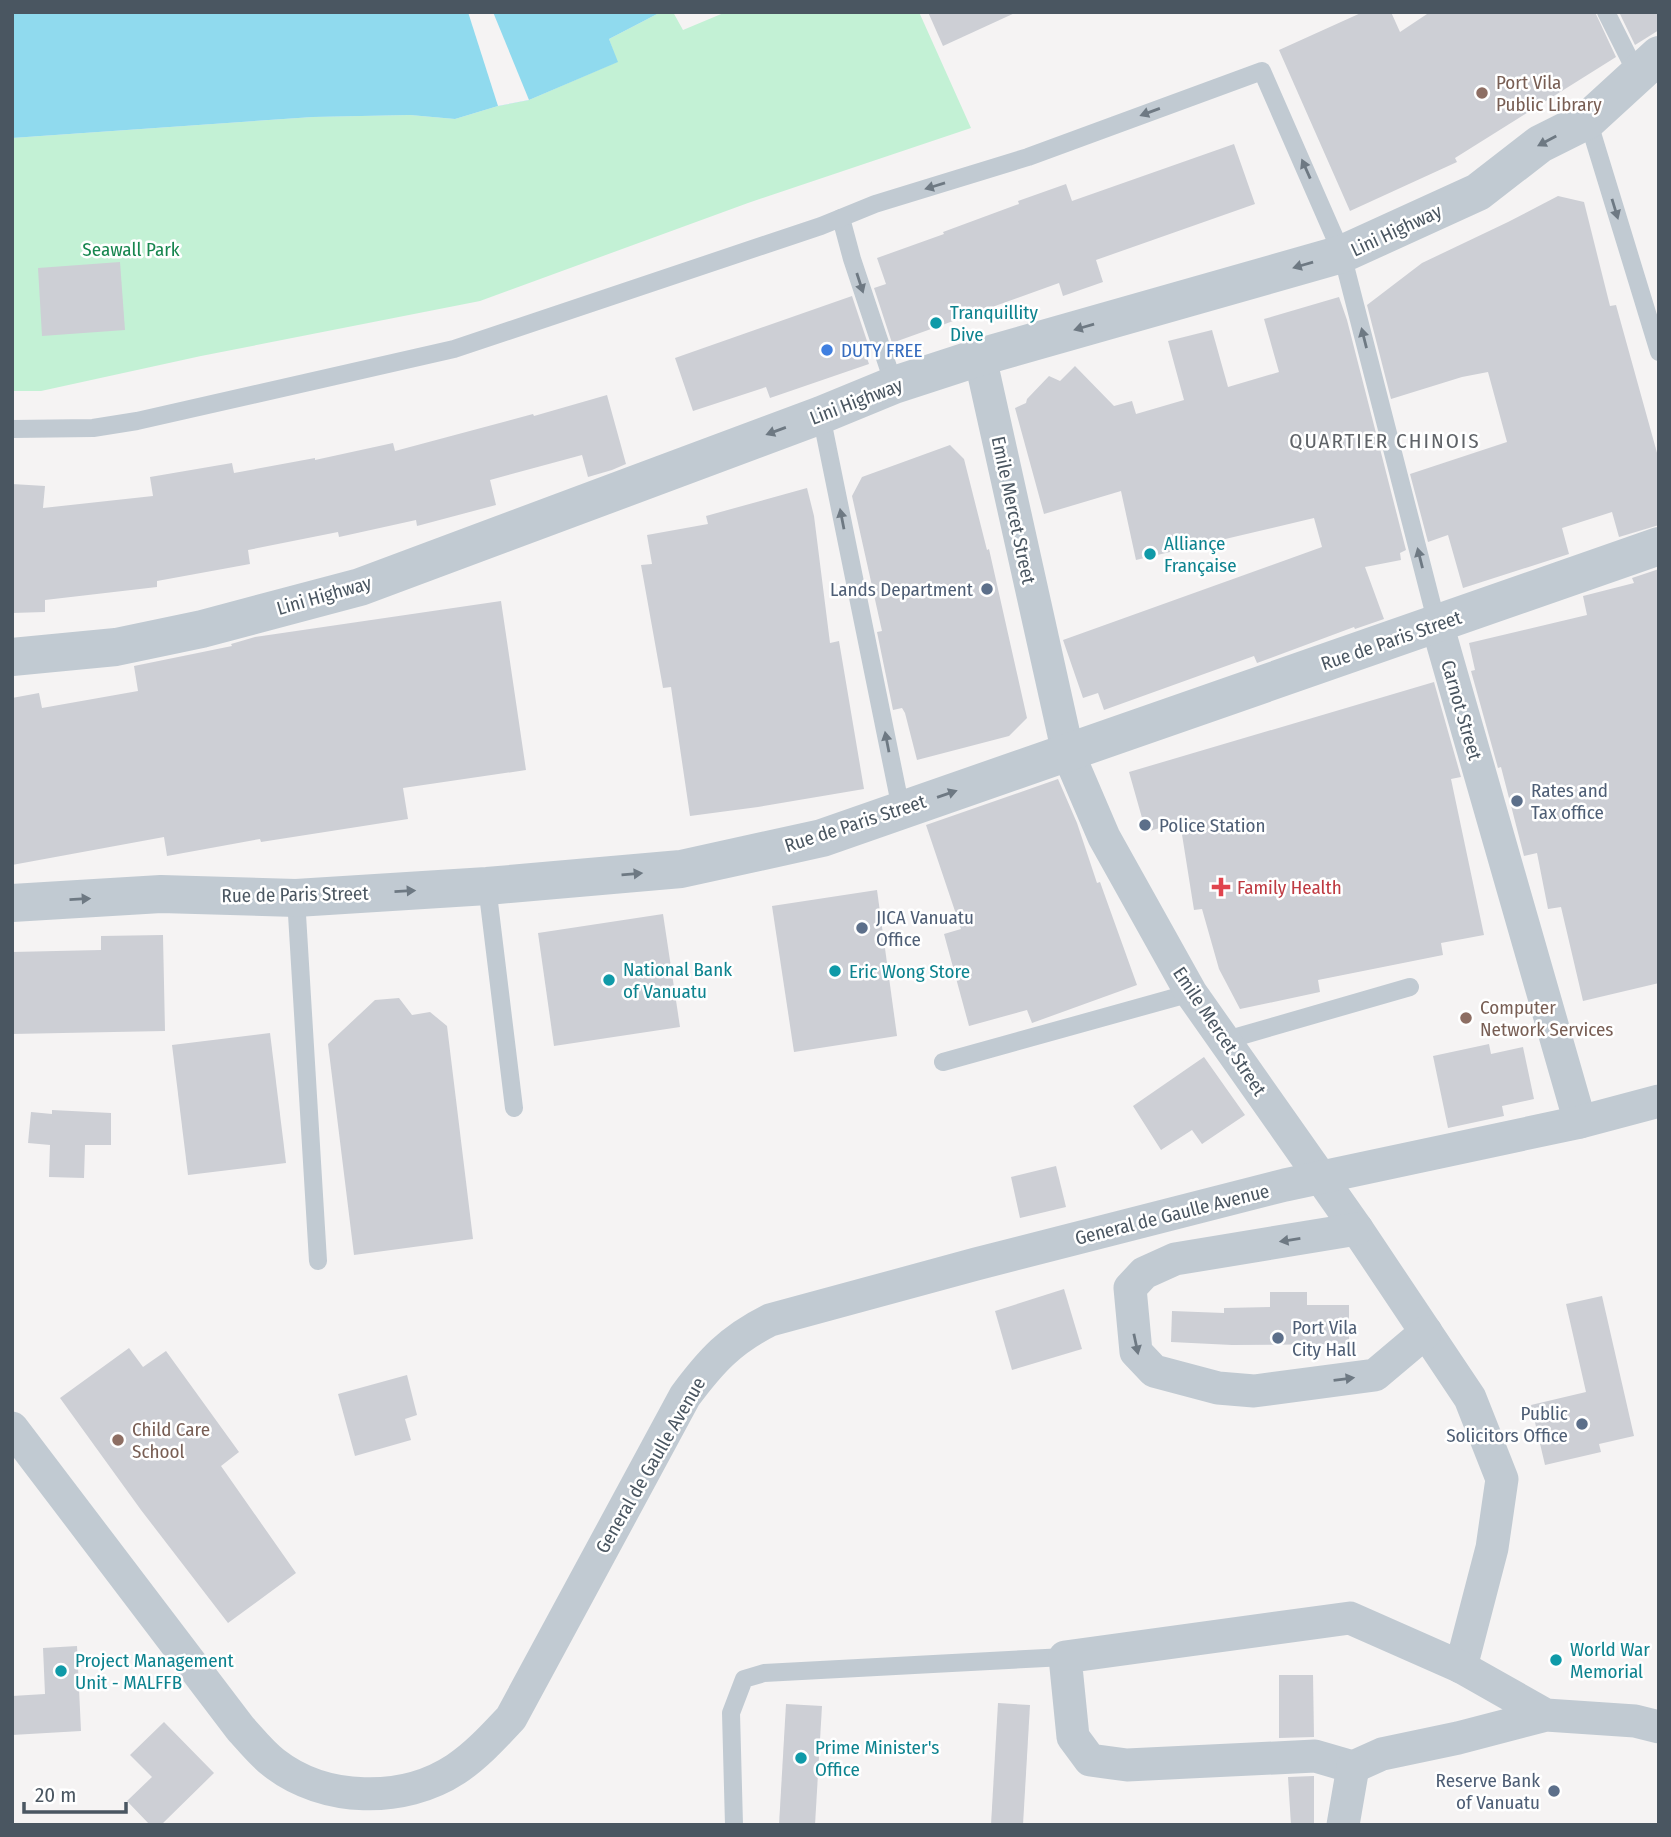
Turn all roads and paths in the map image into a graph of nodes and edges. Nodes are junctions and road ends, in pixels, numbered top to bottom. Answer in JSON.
{"nodes":[{"id":1,"x":1606,"y":12,"type":"edge"},
{"id":2,"x":1648,"y":66,"type":"edge"},
{"id":3,"x":1588,"y":120,"type":"junction"},
{"id":4,"x":841,"y":218,"type":"junction"},
{"id":5,"x":1342,"y":254,"type":"junction"},
{"id":6,"x":1659,"y":352,"type":"edge"},
{"id":7,"x":980,"y":357,"type":"junction"},
{"id":8,"x":894,"y":385,"type":"junction"},
{"id":9,"x":821,"y":415,"type":"junction"},
{"id":10,"x":12,"y":429,"type":"edge"},
{"id":11,"x":1659,"y":546,"type":"edge"},
{"id":12,"x":1437,"y":624,"type":"junction"},
{"id":13,"x":12,"y":657,"type":"edge"},
{"id":14,"x":1068,"y":753,"type":"junction"},
{"id":15,"x":901,"y":809,"type":"junction"},
{"id":16,"x":487,"y":886,"type":"junction"},
{"id":17,"x":296,"y":898,"type":"junction"},
{"id":18,"x":12,"y":903,"type":"edge"},
{"id":19,"x":1410,"y":987,"type":"dead end"},
{"id":20,"x":1191,"y":993,"type":"junction"},
{"id":21,"x":1223,"y":1041,"type":"junction"},
{"id":22,"x":943,"y":1062,"type":"dead end"},
{"id":23,"x":1659,"y":1101,"type":"edge"},
{"id":24,"x":514,"y":1108,"type":"dead end"},
{"id":25,"x":1580,"y":1122,"type":"junction"},
{"id":26,"x":1321,"y":1178,"type":"junction"},
{"id":27,"x":1357,"y":1229,"type":"junction"},
{"id":28,"x":317,"y":1261,"type":"dead end"},
{"id":29,"x":1426,"y":1332,"type":"junction"},
{"id":30,"x":12,"y":1428,"type":"edge"},
{"id":31,"x":1065,"y":1657,"type":"junction"},
{"id":32,"x":1461,"y":1667,"type":"junction"},
{"id":33,"x":1546,"y":1715,"type":"junction"},
{"id":34,"x":1659,"y":1727,"type":"edge"},
{"id":35,"x":1353,"y":1767,"type":"junction"},
{"id":36,"x":734,"y":1825,"type":"edge"},
{"id":37,"x":1343,"y":1825,"type":"edge"}],
"edges":[{"from":1,"to":2,"type":"lane"},
{"from":2,"to":3,"type":"street","name":"Lini Highway"},
{"from":3,"to":5,"type":"street","name":"Lini Highway","one_way":true},
{"from":3,"to":6,"type":"lane","one_way":true},
{"from":5,"to":4,"type":"lane","name":"Carnot Street","one_way":true},
{"from":4,"to":8,"type":"lane","one_way":true},
{"from":4,"to":10,"type":"lane"},
{"from":5,"to":7,"type":"street","name":"Lini Highway","one_way":true},
{"from":12,"to":5,"type":"lane","name":"Carnot Street","one_way":true},
{"from":7,"to":8,"type":"street","name":"Lini Highway"},
{"from":7,"to":14,"type":"street","name":"Emile Mercet Street"},
{"from":8,"to":9,"type":"street","name":"Lini Highway"},
{"from":9,"to":13,"type":"street","name":"Lini Highway","one_way":true},
{"from":15,"to":9,"type":"lane","one_way":true},
{"from":11,"to":12,"type":"street","name":"Rue de Paris Street"},
{"from":12,"to":14,"type":"street","name":"Rue de Paris Street"},
{"from":12,"to":25,"type":"street","name":"Carnot Street"},
{"from":15,"to":14,"type":"street","name":"Rue de Paris Street","one_way":true},
{"from":14,"to":20,"type":"street","name":"Emile Mercet Street"},
{"from":16,"to":15,"type":"street","name":"Rue de Paris Street","one_way":true},
{"from":17,"to":16,"type":"street","name":"Rue de Paris Street","one_way":true},
{"from":16,"to":24,"type":"lane"},
{"from":18,"to":17,"type":"street","name":"Rue de Paris Street","one_way":true},
{"from":17,"to":28,"type":"lane"},
{"from":19,"to":21,"type":"lane"},
{"from":20,"to":21,"type":"street","name":"Emile Mercet Street"},
{"from":20,"to":22,"type":"lane"},
{"from":21,"to":26,"type":"street","name":"Emile Mercet Street"},
{"from":23,"to":25,"type":"street","name":"General de Gaulle Avenue"},
{"from":25,"to":26,"type":"street","name":"General de Gaulle Avenue"},
{"from":26,"to":27,"type":"street","name":"Emile Mercet Street"},
{"from":26,"to":30,"type":"street","name":"General de Gaulle Avenue"},
{"from":27,"to":29,"type":"street","name":"Emile Mercet Street"},
{"from":27,"to":29,"type":"street","one_way":true},
{"from":29,"to":32,"type":"street","name":"Emile Mercet Street"},
{"from":31,"to":32,"type":"street"},
{"from":31,"to":35,"type":"street"},
{"from":31,"to":36,"type":"lane"},
{"from":32,"to":33,"type":"street"},
{"from":33,"to":34,"type":"street"},
{"from":33,"to":35,"type":"street"},
{"from":35,"to":37,"type":"street"}]}
